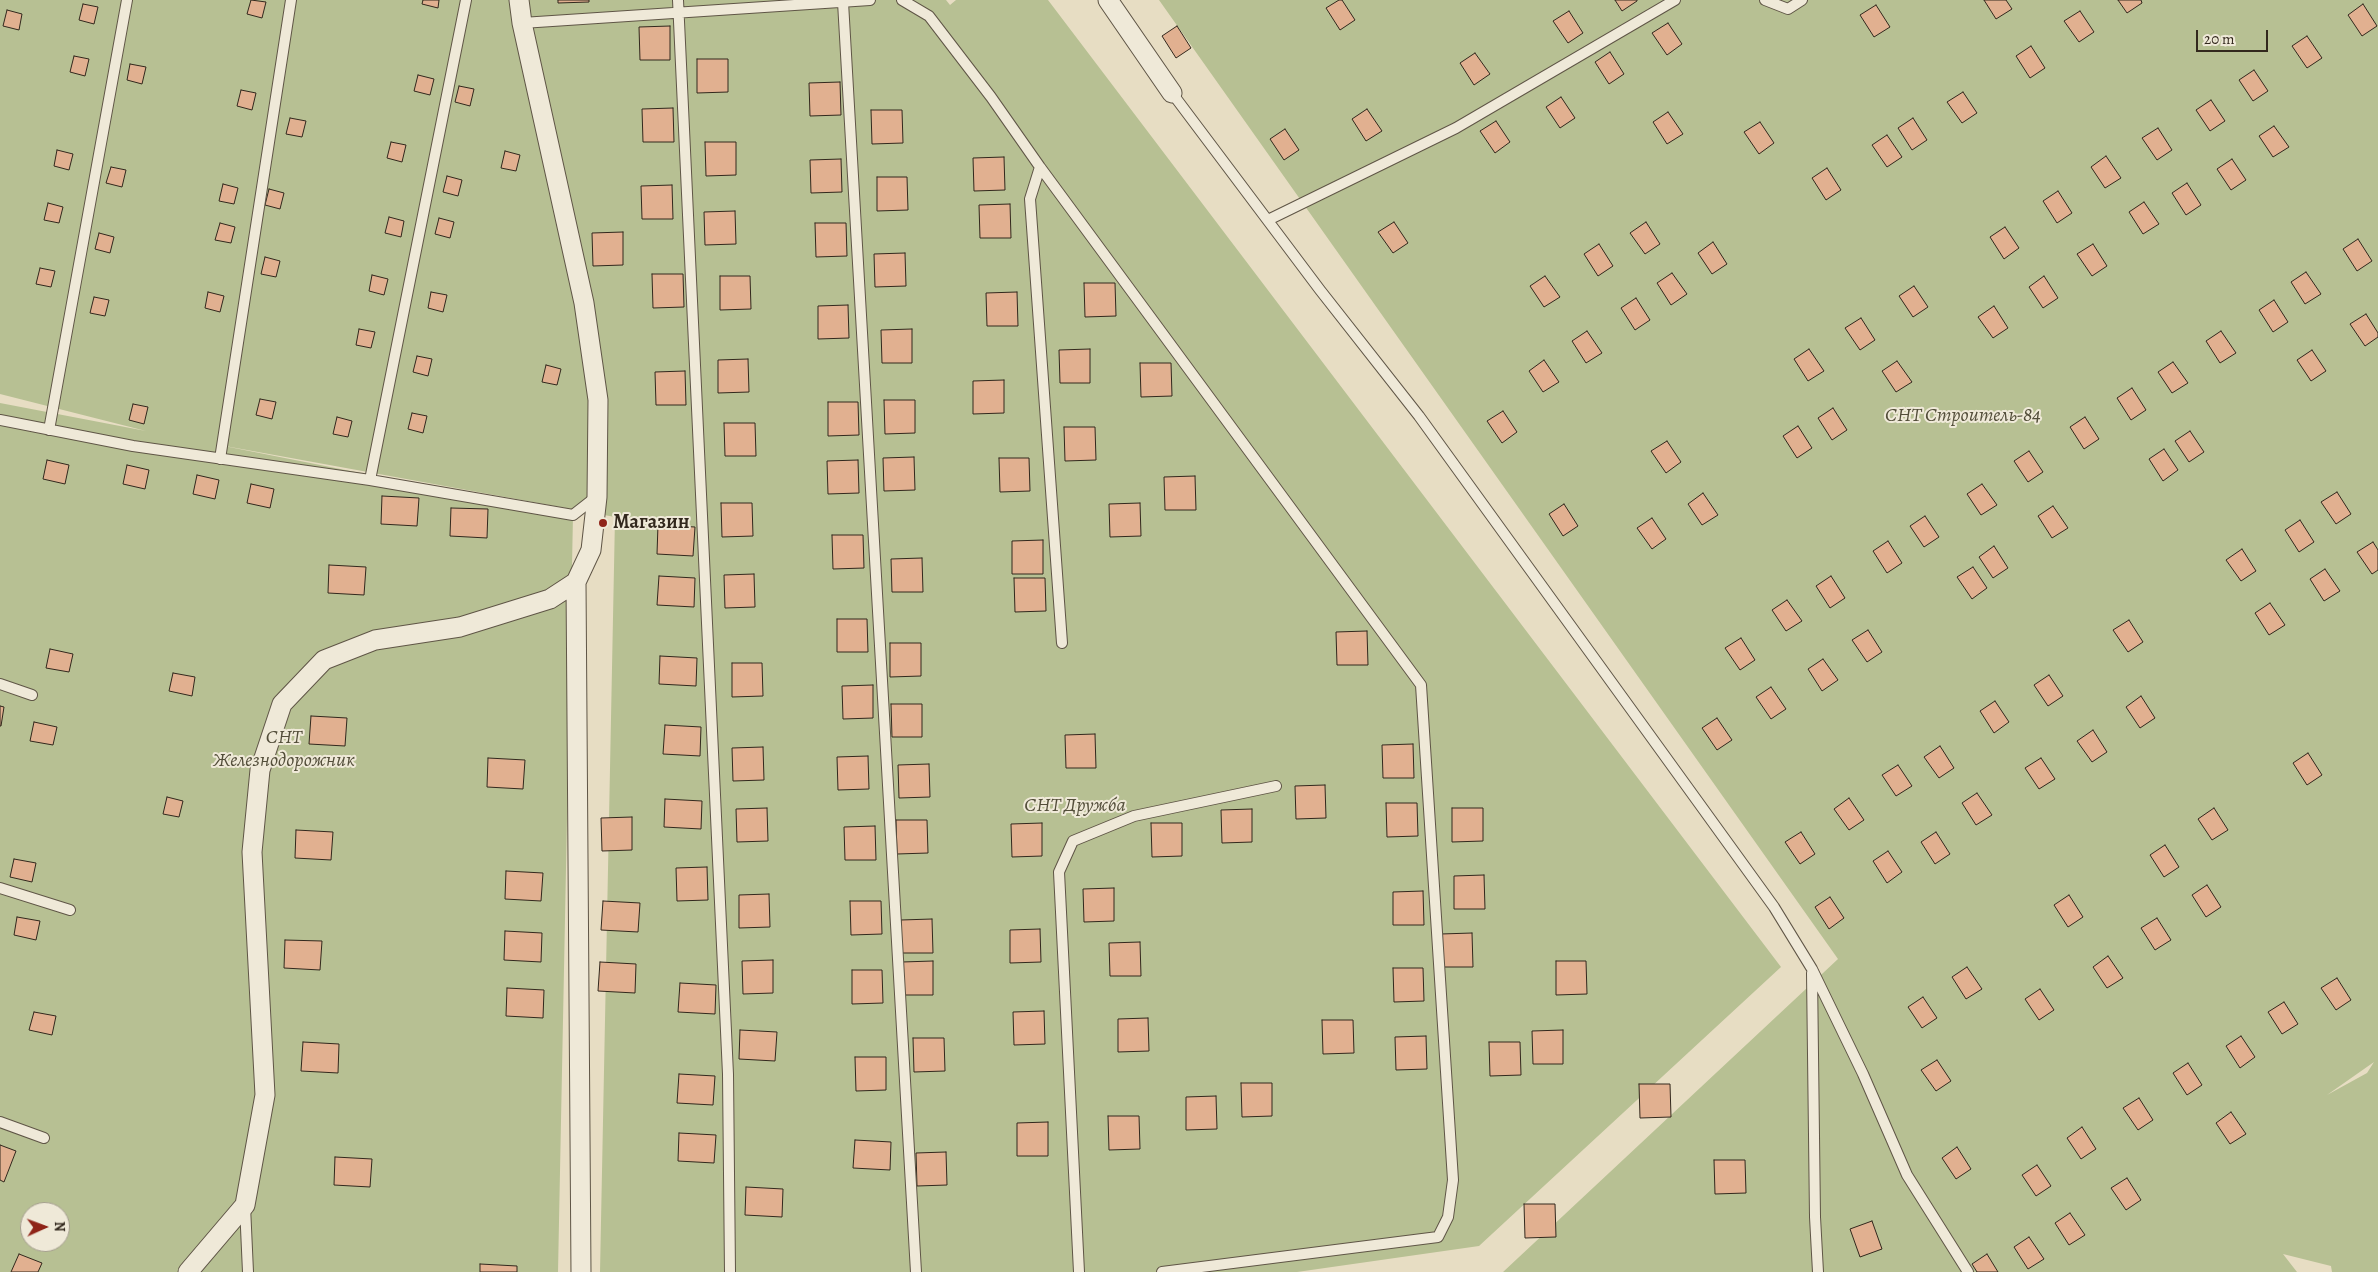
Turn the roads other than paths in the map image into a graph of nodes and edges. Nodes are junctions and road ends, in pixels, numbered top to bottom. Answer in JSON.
{"nodes":[{"id":1,"x":127,"y":0,"type":"edge"},
{"id":2,"x":291,"y":0,"type":"edge"},
{"id":3,"x":466,"y":0,"type":"edge"},
{"id":4,"x":519,"y":0,"type":"edge"},
{"id":5,"x":678,"y":0,"type":"edge"},
{"id":6,"x":870,"y":0,"type":"edge"},
{"id":7,"x":902,"y":0,"type":"edge"},
{"id":8,"x":1108,"y":0,"type":"edge"},
{"id":9,"x":1675,"y":0,"type":"edge"},
{"id":10,"x":1765,"y":0,"type":"edge"},
{"id":11,"x":1802,"y":0,"type":"edge"},
{"id":12,"x":843,"y":2,"type":"junction"},
{"id":13,"x":678,"y":13,"type":"junction"},
{"id":14,"x":522,"y":23,"type":"junction"},
{"id":15,"x":1172,"y":93,"type":"joint"},
{"id":16,"x":1040,"y":167,"type":"junction"},
{"id":17,"x":1268,"y":220,"type":"junction"},
{"id":18,"x":0,"y":420,"type":"edge"},
{"id":19,"x":49,"y":430,"type":"junction"},
{"id":20,"x":220,"y":459,"type":"junction"},
{"id":21,"x":370,"y":480,"type":"junction"},
{"id":22,"x":597,"y":497,"type":"junction"},
{"id":23,"x":576,"y":582,"type":"junction"},
{"id":24,"x":1062,"y":642,"type":"dead end"},
{"id":25,"x":0,"y":684,"type":"edge"},
{"id":26,"x":32,"y":695,"type":"dead end"},
{"id":27,"x":1276,"y":786,"type":"dead end"},
{"id":28,"x":0,"y":888,"type":"edge"},
{"id":29,"x":70,"y":910,"type":"dead end"},
{"id":30,"x":1812,"y":969,"type":"junction"},
{"id":31,"x":0,"y":1122,"type":"edge"},
{"id":32,"x":44,"y":1138,"type":"dead end"},
{"id":33,"x":245,"y":1204,"type":"junction"},
{"id":34,"x":188,"y":1272,"type":"edge"},
{"id":35,"x":248,"y":1272,"type":"edge"},
{"id":36,"x":581,"y":1272,"type":"edge"},
{"id":37,"x":730,"y":1272,"type":"edge"},
{"id":38,"x":916,"y":1272,"type":"edge"},
{"id":39,"x":1078,"y":1272,"type":"edge"},
{"id":40,"x":1162,"y":1272,"type":"edge"},
{"id":41,"x":1818,"y":1272,"type":"edge"},
{"id":42,"x":1968,"y":1272,"type":"edge"}],
"edges":[{"from":1,"to":19,"type":"lane"},
{"from":2,"to":20,"type":"lane"},
{"from":3,"to":21,"type":"lane"},
{"from":4,"to":14,"type":"street"},
{"from":5,"to":13,"type":"lane"},
{"from":6,"to":12,"type":"lane"},
{"from":7,"to":16,"type":"lane"},
{"from":8,"to":15,"type":"street"},
{"from":9,"to":17,"type":"lane"},
{"from":10,"to":11,"type":"lane"},
{"from":12,"to":13,"type":"lane"},
{"from":12,"to":38,"type":"lane"},
{"from":13,"to":14,"type":"lane"},
{"from":13,"to":37,"type":"lane"},
{"from":14,"to":22,"type":"street"},
{"from":15,"to":17,"type":"lane"},
{"from":16,"to":24,"type":"lane"},
{"from":16,"to":40,"type":"lane"},
{"from":17,"to":30,"type":"lane"},
{"from":18,"to":19,"type":"lane"},
{"from":19,"to":20,"type":"lane"},
{"from":20,"to":21,"type":"lane"},
{"from":21,"to":22,"type":"lane"},
{"from":22,"to":23,"type":"street"},
{"from":23,"to":33,"type":"street"},
{"from":23,"to":36,"type":"street"},
{"from":25,"to":26,"type":"lane"},
{"from":27,"to":39,"type":"lane"},
{"from":28,"to":29,"type":"lane"},
{"from":30,"to":41,"type":"lane"},
{"from":30,"to":42,"type":"lane"},
{"from":31,"to":32,"type":"lane"},
{"from":33,"to":34,"type":"street"},
{"from":33,"to":35,"type":"lane"}]}
